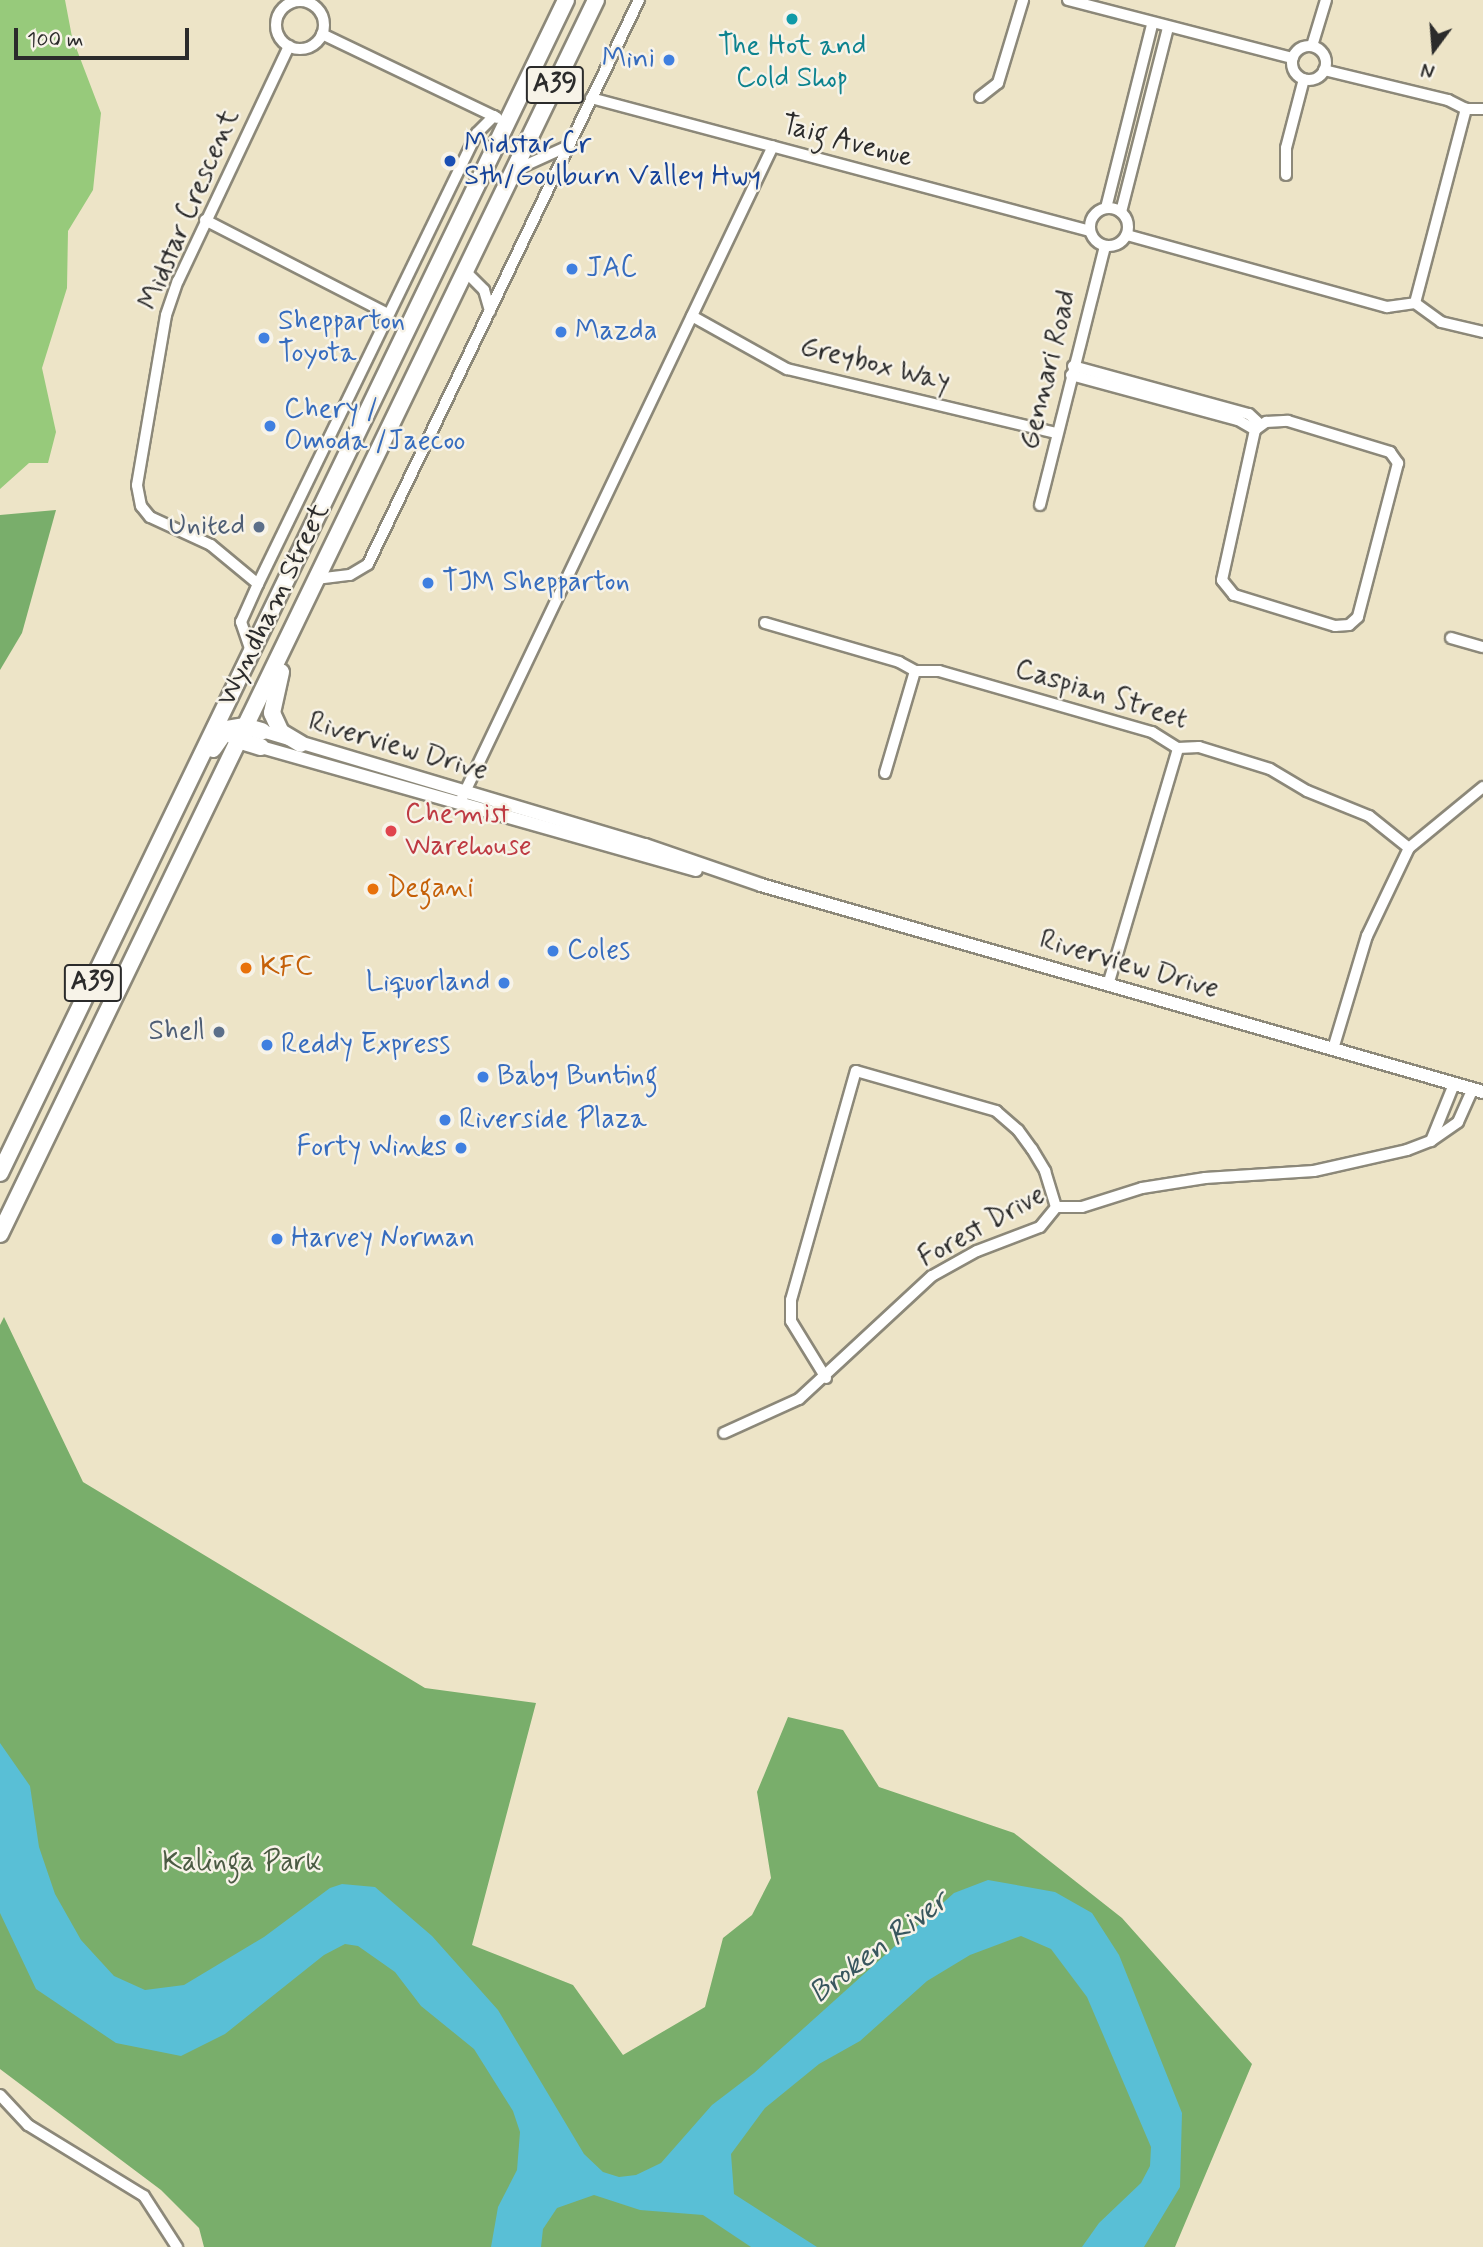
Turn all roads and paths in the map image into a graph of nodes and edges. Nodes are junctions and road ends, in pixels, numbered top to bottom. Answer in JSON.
{"nodes":[{"id":1,"x":566,"y":0,"type":"edge"},
{"id":2,"x":596,"y":0,"type":"edge"},
{"id":3,"x":639,"y":0,"type":"edge"},
{"id":4,"x":1023,"y":0,"type":"edge"},
{"id":5,"x":1068,"y":0,"type":"edge"},
{"id":6,"x":1326,"y":0,"type":"edge"},
{"id":7,"x":1152,"y":24,"type":"junction"},
{"id":8,"x":1168,"y":28,"type":"junction"},
{"id":9,"x":322,"y":34,"type":"junction"},
{"id":10,"x":289,"y":46,"type":"junction"},
{"id":11,"x":1312,"y":46,"type":"junction"},
{"id":12,"x":1293,"y":58,"type":"junction"},
{"id":13,"x":1324,"y":70,"type":"junction"},
{"id":14,"x":1304,"y":79,"type":"junction"},
{"id":15,"x":980,"y":97,"type":"dead end"},
{"id":16,"x":592,"y":98,"type":"junction"},
{"id":17,"x":1466,"y":109,"type":"junction"},
{"id":18,"x":1483,"y":109,"type":"edge"},
{"id":19,"x":501,"y":119,"type":"junction"},
{"id":20,"x":569,"y":146,"type":"junction"},
{"id":21,"x":773,"y":146,"type":"junction"},
{"id":22,"x":513,"y":171,"type":"junction"},
{"id":23,"x":1286,"y":174,"type":"dead end"},
{"id":24,"x":1106,"y":208,"type":"junction"},
{"id":25,"x":1121,"y":212,"type":"junction"},
{"id":26,"x":205,"y":220,"type":"junction"},
{"id":27,"x":1090,"y":231,"type":"junction"},
{"id":28,"x":1127,"y":234,"type":"junction"},
{"id":29,"x":448,"y":244,"type":"junction"},
{"id":30,"x":1105,"y":246,"type":"junction"},
{"id":31,"x":476,"y":248,"type":"junction"},
{"id":32,"x":437,"y":266,"type":"junction"},
{"id":33,"x":465,"y":271,"type":"junction"},
{"id":34,"x":1415,"y":303,"type":"junction"},
{"id":35,"x":490,"y":311,"type":"junction"},
{"id":36,"x":388,"y":314,"type":"junction"},
{"id":37,"x":692,"y":316,"type":"junction"},
{"id":38,"x":1483,"y":332,"type":"edge"},
{"id":39,"x":1072,"y":370,"type":"junction"},
{"id":40,"x":1258,"y":428,"type":"junction"},
{"id":41,"x":1055,"y":433,"type":"junction"},
{"id":42,"x":1040,"y":505,"type":"dead end"},
{"id":43,"x":315,"y":580,"type":"junction"},
{"id":44,"x":258,"y":584,"type":"junction"},
{"id":45,"x":765,"y":623,"type":"dead end"},
{"id":46,"x":1451,"y":638,"type":"dead end"},
{"id":47,"x":1483,"y":647,"type":"edge"},
{"id":48,"x":251,"y":651,"type":"junction"},
{"id":49,"x":915,"y":671,"type":"junction"},
{"id":50,"x":228,"y":699,"type":"junction"},
{"id":51,"x":236,"y":732,"type":"junction"},
{"id":52,"x":261,"y":739,"type":"junction"},
{"id":53,"x":301,"y":744,"type":"junction"},
{"id":54,"x":1178,"y":748,"type":"junction"},
{"id":55,"x":885,"y":773,"type":"dead end"},
{"id":56,"x":1483,"y":787,"type":"edge"},
{"id":57,"x":462,"y":799,"type":"junction"},
{"id":58,"x":1409,"y":848,"type":"junction"},
{"id":59,"x":133,"y":900,"type":"junction"},
{"id":60,"x":1108,"y":985,"type":"junction"},
{"id":61,"x":1333,"y":1049,"type":"junction"},
{"id":62,"x":1454,"y":1084,"type":"junction"},
{"id":63,"x":1478,"y":1091,"type":"edge"},
{"id":64,"x":67,"y":1096,"type":"junction"},
{"id":65,"x":29,"y":1114,"type":"junction"},
{"id":66,"x":1431,"y":1141,"type":"junction"},
{"id":67,"x":0,"y":1173,"type":"edge"},
{"id":68,"x":1056,"y":1207,"type":"junction"},
{"id":69,"x":0,"y":1234,"type":"edge"},
{"id":70,"x":826,"y":1378,"type":"junction"},
{"id":71,"x":724,"y":1433,"type":"dead end"},
{"id":72,"x":0,"y":2095,"type":"edge"},
{"id":73,"x":177,"y":2247,"type":"edge"}],
"edges":[{"from":1,"to":19,"type":"highway","name":"Wyndham Street","number":"A39"},
{"from":2,"to":22,"type":"highway","name":"Wyndham Street","number":"A39"},
{"from":3,"to":16,"type":"street"},
{"from":4,"to":15,"type":"street"},
{"from":5,"to":7,"type":"street"},
{"from":6,"to":11,"type":"street"},
{"from":7,"to":8,"type":"street"},
{"from":7,"to":24,"type":"street"},
{"from":8,"to":12,"type":"street"},
{"from":8,"to":25,"type":"street"},
{"from":9,"to":10,"type":"street"},
{"from":9,"to":10,"type":"street"},
{"from":9,"to":19,"type":"street"},
{"from":10,"to":26,"type":"street","name":"Midstar Crescent"},
{"from":11,"to":12,"type":"street"},
{"from":11,"to":13,"type":"street"},
{"from":12,"to":14,"type":"street"},
{"from":13,"to":14,"type":"street"},
{"from":13,"to":17,"type":"street"},
{"from":14,"to":23,"type":"street"},
{"from":16,"to":20,"type":"street"},
{"from":16,"to":21,"type":"street","name":"Taig Avenue"},
{"from":17,"to":18,"type":"street"},
{"from":17,"to":34,"type":"street"},
{"from":19,"to":29,"type":"highway","name":"Wyndham Street","number":"A39"},
{"from":19,"to":36,"type":"street"},
{"from":20,"to":22,"type":"street"},
{"from":20,"to":35,"type":"street"},
{"from":21,"to":27,"type":"street","name":"Taig Avenue"},
{"from":21,"to":37,"type":"street"},
{"from":22,"to":31,"type":"highway","name":"Wyndham Street","number":"A39"},
{"from":24,"to":25,"type":"street"},
{"from":24,"to":27,"type":"street"},
{"from":25,"to":28,"type":"street"},
{"from":26,"to":36,"type":"street"},
{"from":26,"to":44,"type":"street","name":"Midstar Crescent"},
{"from":27,"to":30,"type":"street"},
{"from":28,"to":30,"type":"street"},
{"from":28,"to":34,"type":"street"},
{"from":29,"to":31,"type":"highway"},
{"from":29,"to":32,"type":"highway","name":"Wyndham Street","number":"A39"},
{"from":30,"to":39,"type":"street","name":"Gennari Road"},
{"from":31,"to":33,"type":"highway","name":"Wyndham Street","number":"A39"},
{"from":32,"to":33,"type":"highway"},
{"from":32,"to":48,"type":"highway","name":"Wyndham Street","number":"A39"},
{"from":33,"to":35,"type":"street"},
{"from":33,"to":43,"type":"highway","name":"Wyndham Street","number":"A39"},
{"from":34,"to":38,"type":"street"},
{"from":35,"to":43,"type":"street"},
{"from":36,"to":44,"type":"street"},
{"from":37,"to":41,"type":"street","name":"Greybox Way"},
{"from":37,"to":57,"type":"street"},
{"from":39,"to":40,"type":"street"},
{"from":39,"to":41,"type":"street","name":"Gennari Road"},
{"from":40,"to":40,"type":"street"},
{"from":41,"to":42,"type":"street","name":"Gennari Road"},
{"from":43,"to":51,"type":"highway","name":"Wyndham Street","number":"A39"},
{"from":43,"to":53,"type":"highway"},
{"from":44,"to":48,"type":"street"},
{"from":45,"to":49,"type":"street","name":"Caspian Street"},
{"from":46,"to":47,"type":"street"},
{"from":48,"to":50,"type":"highway","name":"Wyndham Street","number":"A39"},
{"from":49,"to":54,"type":"street","name":"Caspian Street"},
{"from":49,"to":55,"type":"street"},
{"from":50,"to":51,"type":"highway"},
{"from":50,"to":59,"type":"highway","name":"Wyndham Street","number":"A39"},
{"from":51,"to":52,"type":"highway"},
{"from":51,"to":59,"type":"highway"},
{"from":51,"to":64,"type":"highway","name":"Wyndham Street","number":"A39"},
{"from":52,"to":53,"type":"street","name":"Riverview Drive"},
{"from":52,"to":57,"type":"street","name":"Riverview Drive"},
{"from":53,"to":57,"type":"street","name":"Riverview Drive"},
{"from":54,"to":58,"type":"street","name":"Caspian Street"},
{"from":54,"to":60,"type":"street"},
{"from":56,"to":58,"type":"street"},
{"from":57,"to":60,"type":"street","name":"Riverview Drive"},
{"from":58,"to":61,"type":"street"},
{"from":59,"to":65,"type":"highway","name":"Wyndham Street","number":"A39"},
{"from":60,"to":61,"type":"street","name":"Riverview Drive"},
{"from":61,"to":62,"type":"street","name":"Riverview Drive"},
{"from":62,"to":63,"type":"street","name":"Riverview Drive"},
{"from":62,"to":66,"type":"street"},
{"from":63,"to":66,"type":"street","name":"Forest Drive"},
{"from":64,"to":65,"type":"highway"},
{"from":64,"to":69,"type":"highway","name":"Wyndham Street","number":"A39"},
{"from":65,"to":67,"type":"highway","name":"Wyndham Street","number":"A39"},
{"from":66,"to":68,"type":"street","name":"Forest Drive"},
{"from":68,"to":70,"type":"street","name":"Forest Drive"},
{"from":68,"to":70,"type":"street"},
{"from":70,"to":71,"type":"street","name":"Forest Drive"},
{"from":72,"to":73,"type":"street"}]}
